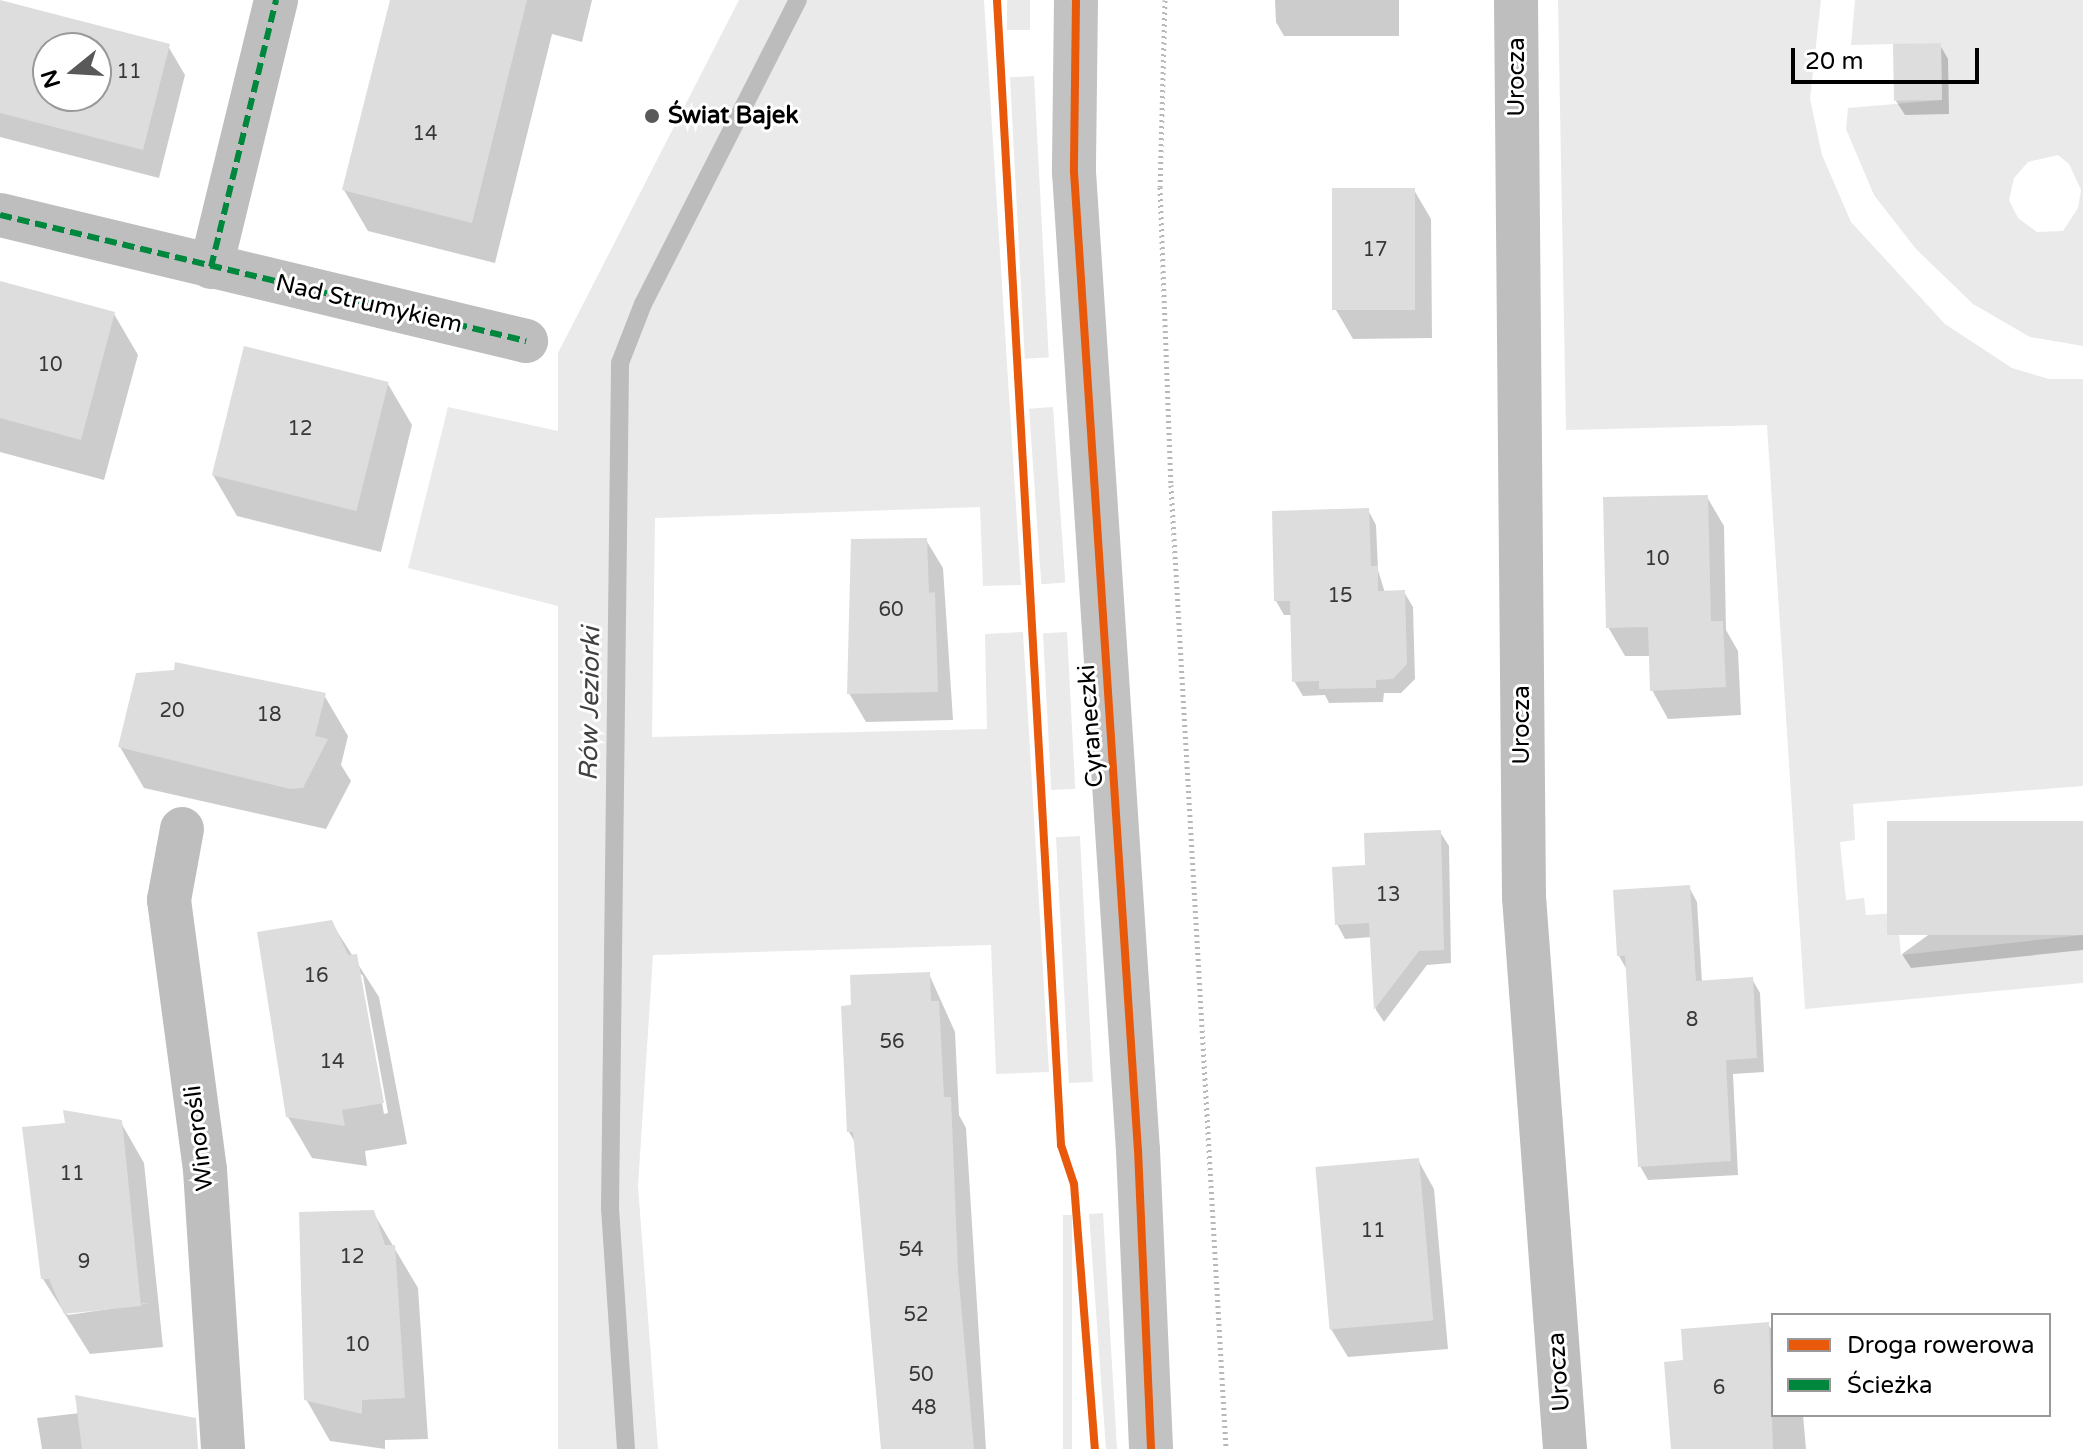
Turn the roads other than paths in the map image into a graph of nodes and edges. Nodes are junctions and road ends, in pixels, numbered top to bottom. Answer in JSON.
{"nodes":[{"id":1,"x":276,"y":0,"type":"edge"},
{"id":2,"x":1076,"y":0,"type":"edge"},
{"id":3,"x":1516,"y":0,"type":"edge"},
{"id":4,"x":0,"y":215,"type":"edge"},
{"id":5,"x":211,"y":267,"type":"junction"},
{"id":6,"x":526,"y":341,"type":"dead end"},
{"id":7,"x":182,"y":829,"type":"dead end"},
{"id":8,"x":223,"y":1449,"type":"edge"},
{"id":9,"x":1151,"y":1449,"type":"edge"},
{"id":10,"x":1565,"y":1449,"type":"edge"}],
"edges":[{"from":1,"to":5,"type":"street"},
{"from":2,"to":9,"type":"street","name":"Cyraneczki"},
{"from":3,"to":10,"type":"street","name":"Urocza"},
{"from":4,"to":5,"type":"street","name":"Nad Strumykiem"},
{"from":5,"to":6,"type":"street","name":"Nad Strumykiem"},
{"from":7,"to":8,"type":"street","name":"Winorośli"}]}
